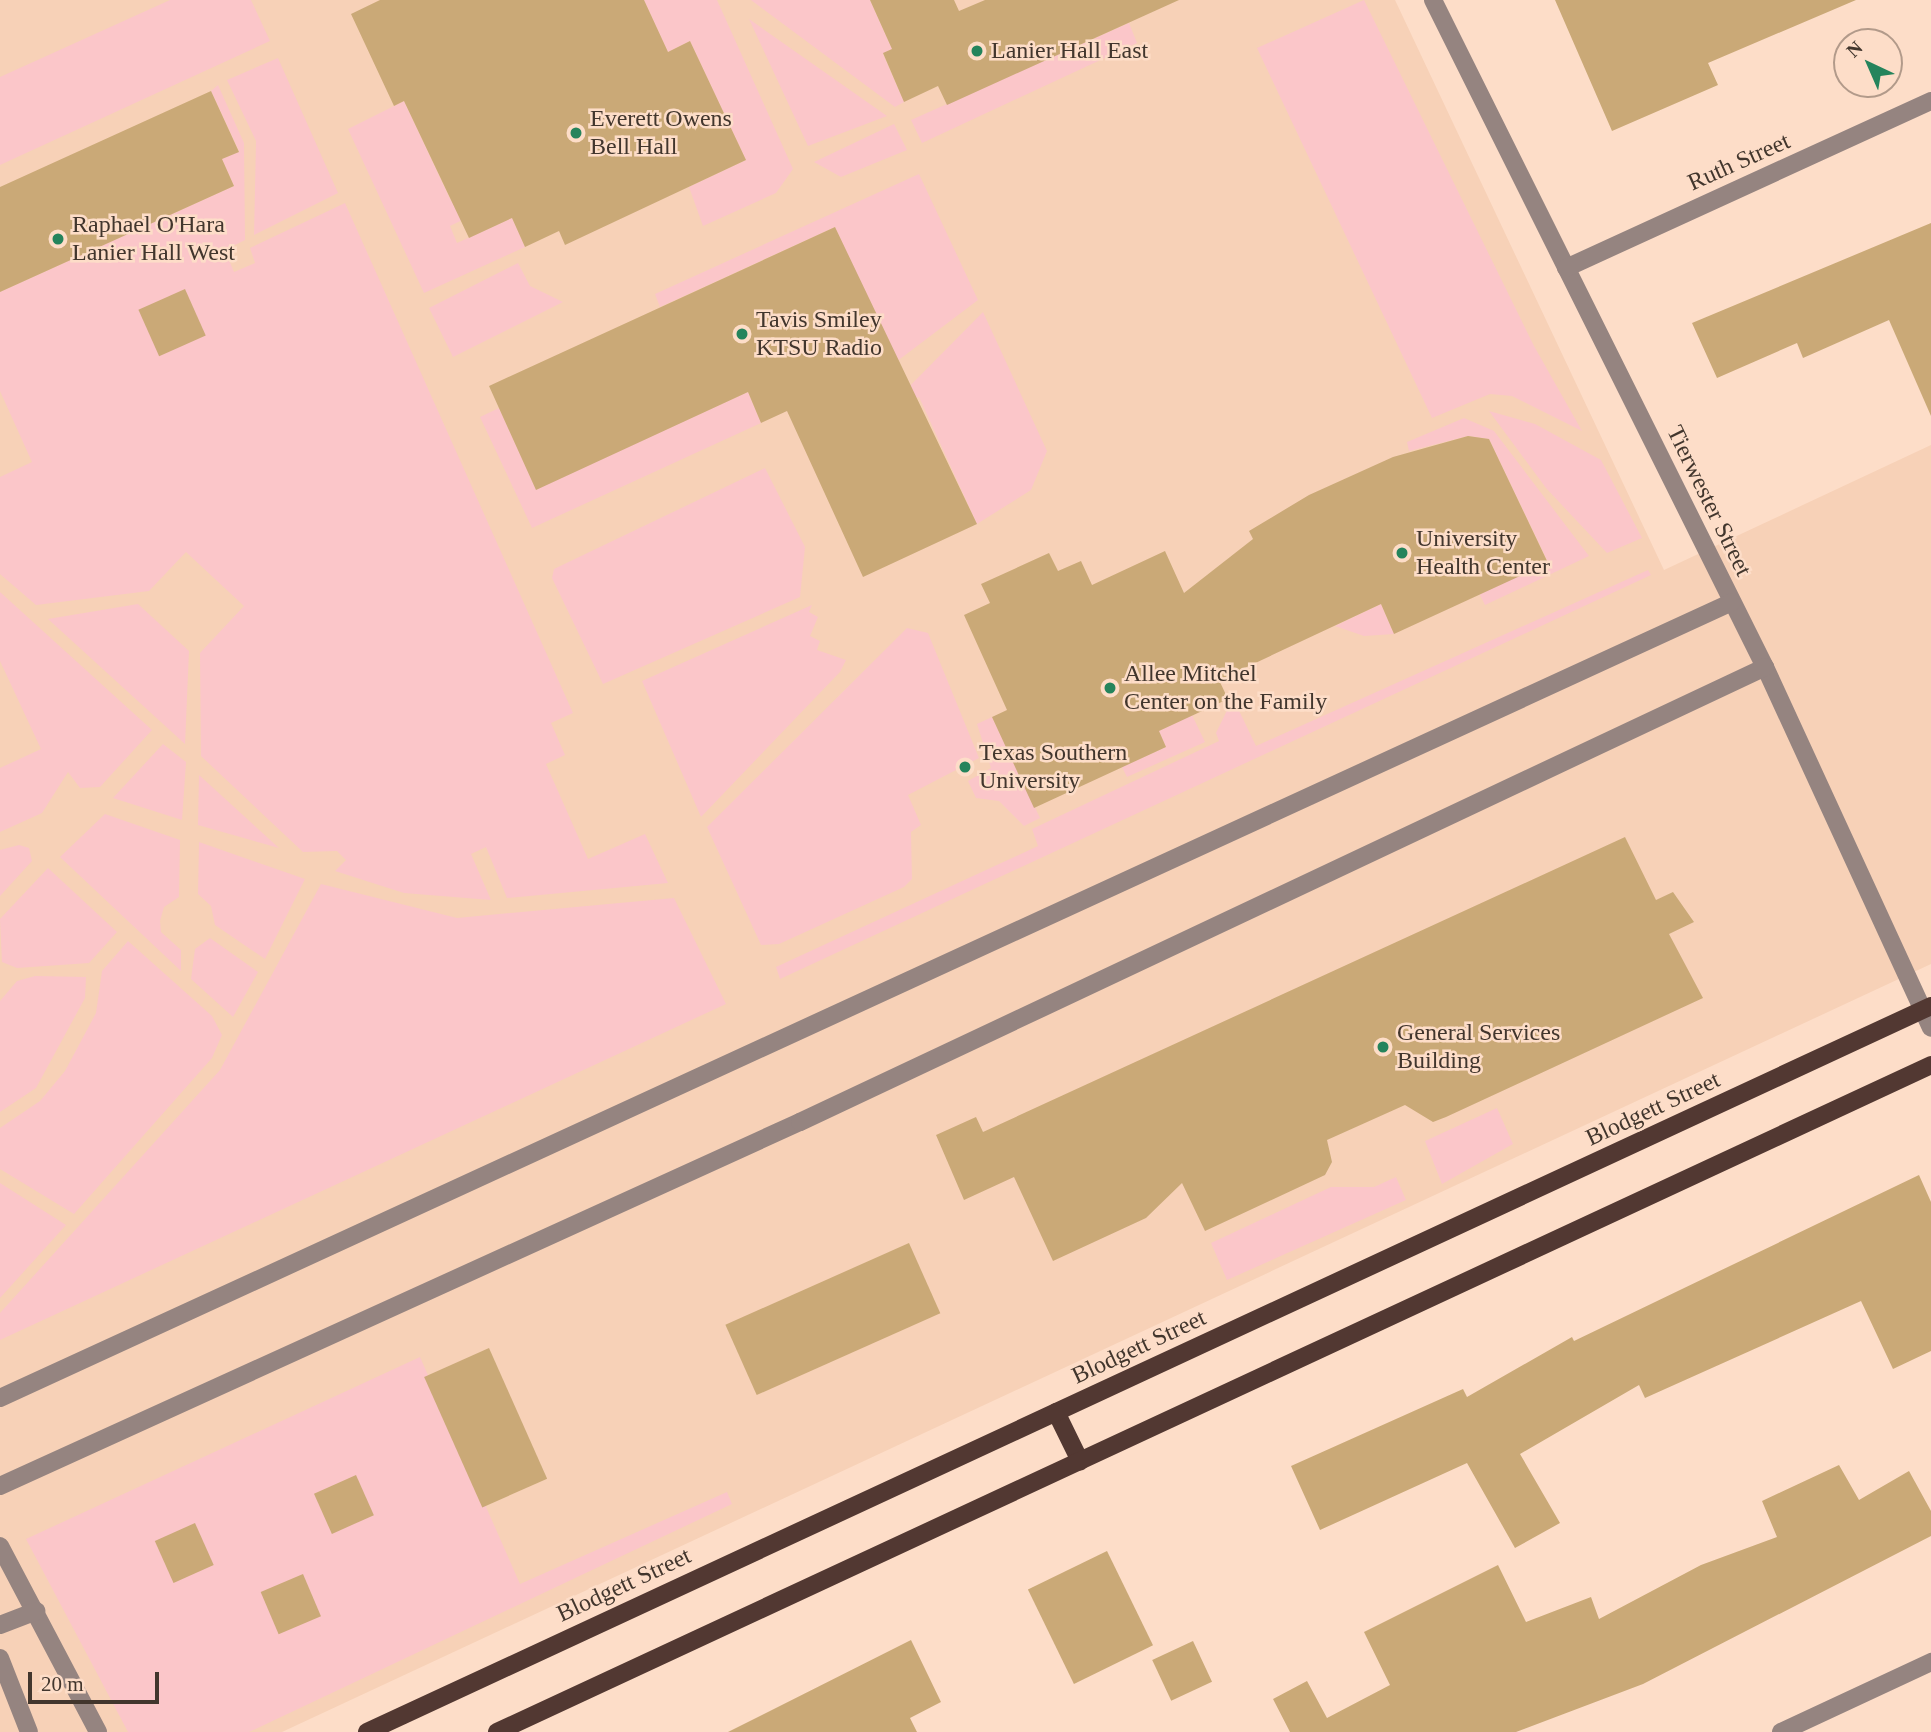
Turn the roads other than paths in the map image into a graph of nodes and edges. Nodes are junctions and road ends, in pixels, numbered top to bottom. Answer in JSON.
{"nodes":[{"id":1,"x":1433,"y":0,"type":"edge"},
{"id":2,"x":1931,"y":101,"type":"edge"},
{"id":3,"x":1566,"y":268,"type":"junction"},
{"id":4,"x":1732,"y":602,"type":"junction"},
{"id":5,"x":1765,"y":667,"type":"junction"},
{"id":6,"x":1927,"y":1008,"type":"edge"},
{"id":7,"x":1931,"y":1028,"type":"edge"},
{"id":8,"x":1931,"y":1065,"type":"edge"},
{"id":9,"x":0,"y":1398,"type":"edge"},
{"id":10,"x":1056,"y":1412,"type":"junction"},
{"id":11,"x":1080,"y":1461,"type":"junction"},
{"id":12,"x":0,"y":1486,"type":"edge"},
{"id":13,"x":0,"y":1546,"type":"edge"},
{"id":14,"x":36,"y":1611,"type":"junction"},
{"id":15,"x":0,"y":1625,"type":"edge"},
{"id":16,"x":0,"y":1658,"type":"edge"},
{"id":17,"x":1931,"y":1662,"type":"edge"},
{"id":18,"x":29,"y":1732,"type":"edge"},
{"id":19,"x":98,"y":1732,"type":"edge"},
{"id":20,"x":367,"y":1732,"type":"edge"},
{"id":21,"x":497,"y":1732,"type":"edge"},
{"id":22,"x":1781,"y":1732,"type":"edge"}],
"edges":[{"from":1,"to":3,"type":"street","name":"Tierwester Street"},
{"from":2,"to":3,"type":"street","name":"Ruth Street"},
{"from":3,"to":4,"type":"street","name":"Tierwester Street"},
{"from":4,"to":5,"type":"street","name":"Tierwester Street"},
{"from":4,"to":9,"type":"street"},
{"from":5,"to":6,"type":"street","name":"Tierwester Street"},
{"from":5,"to":12,"type":"street"},
{"from":6,"to":7,"type":"street","name":"Tierwester Street"},
{"from":6,"to":10,"type":"main road","name":"Blodgett Street"},
{"from":8,"to":11,"type":"main road"},
{"from":10,"to":11,"type":"main road"},
{"from":10,"to":20,"type":"main road","name":"Blodgett Street"},
{"from":11,"to":21,"type":"main road"},
{"from":13,"to":14,"type":"street"},
{"from":14,"to":15,"type":"street"},
{"from":14,"to":19,"type":"street"},
{"from":16,"to":18,"type":"street"},
{"from":17,"to":22,"type":"street"}]}
